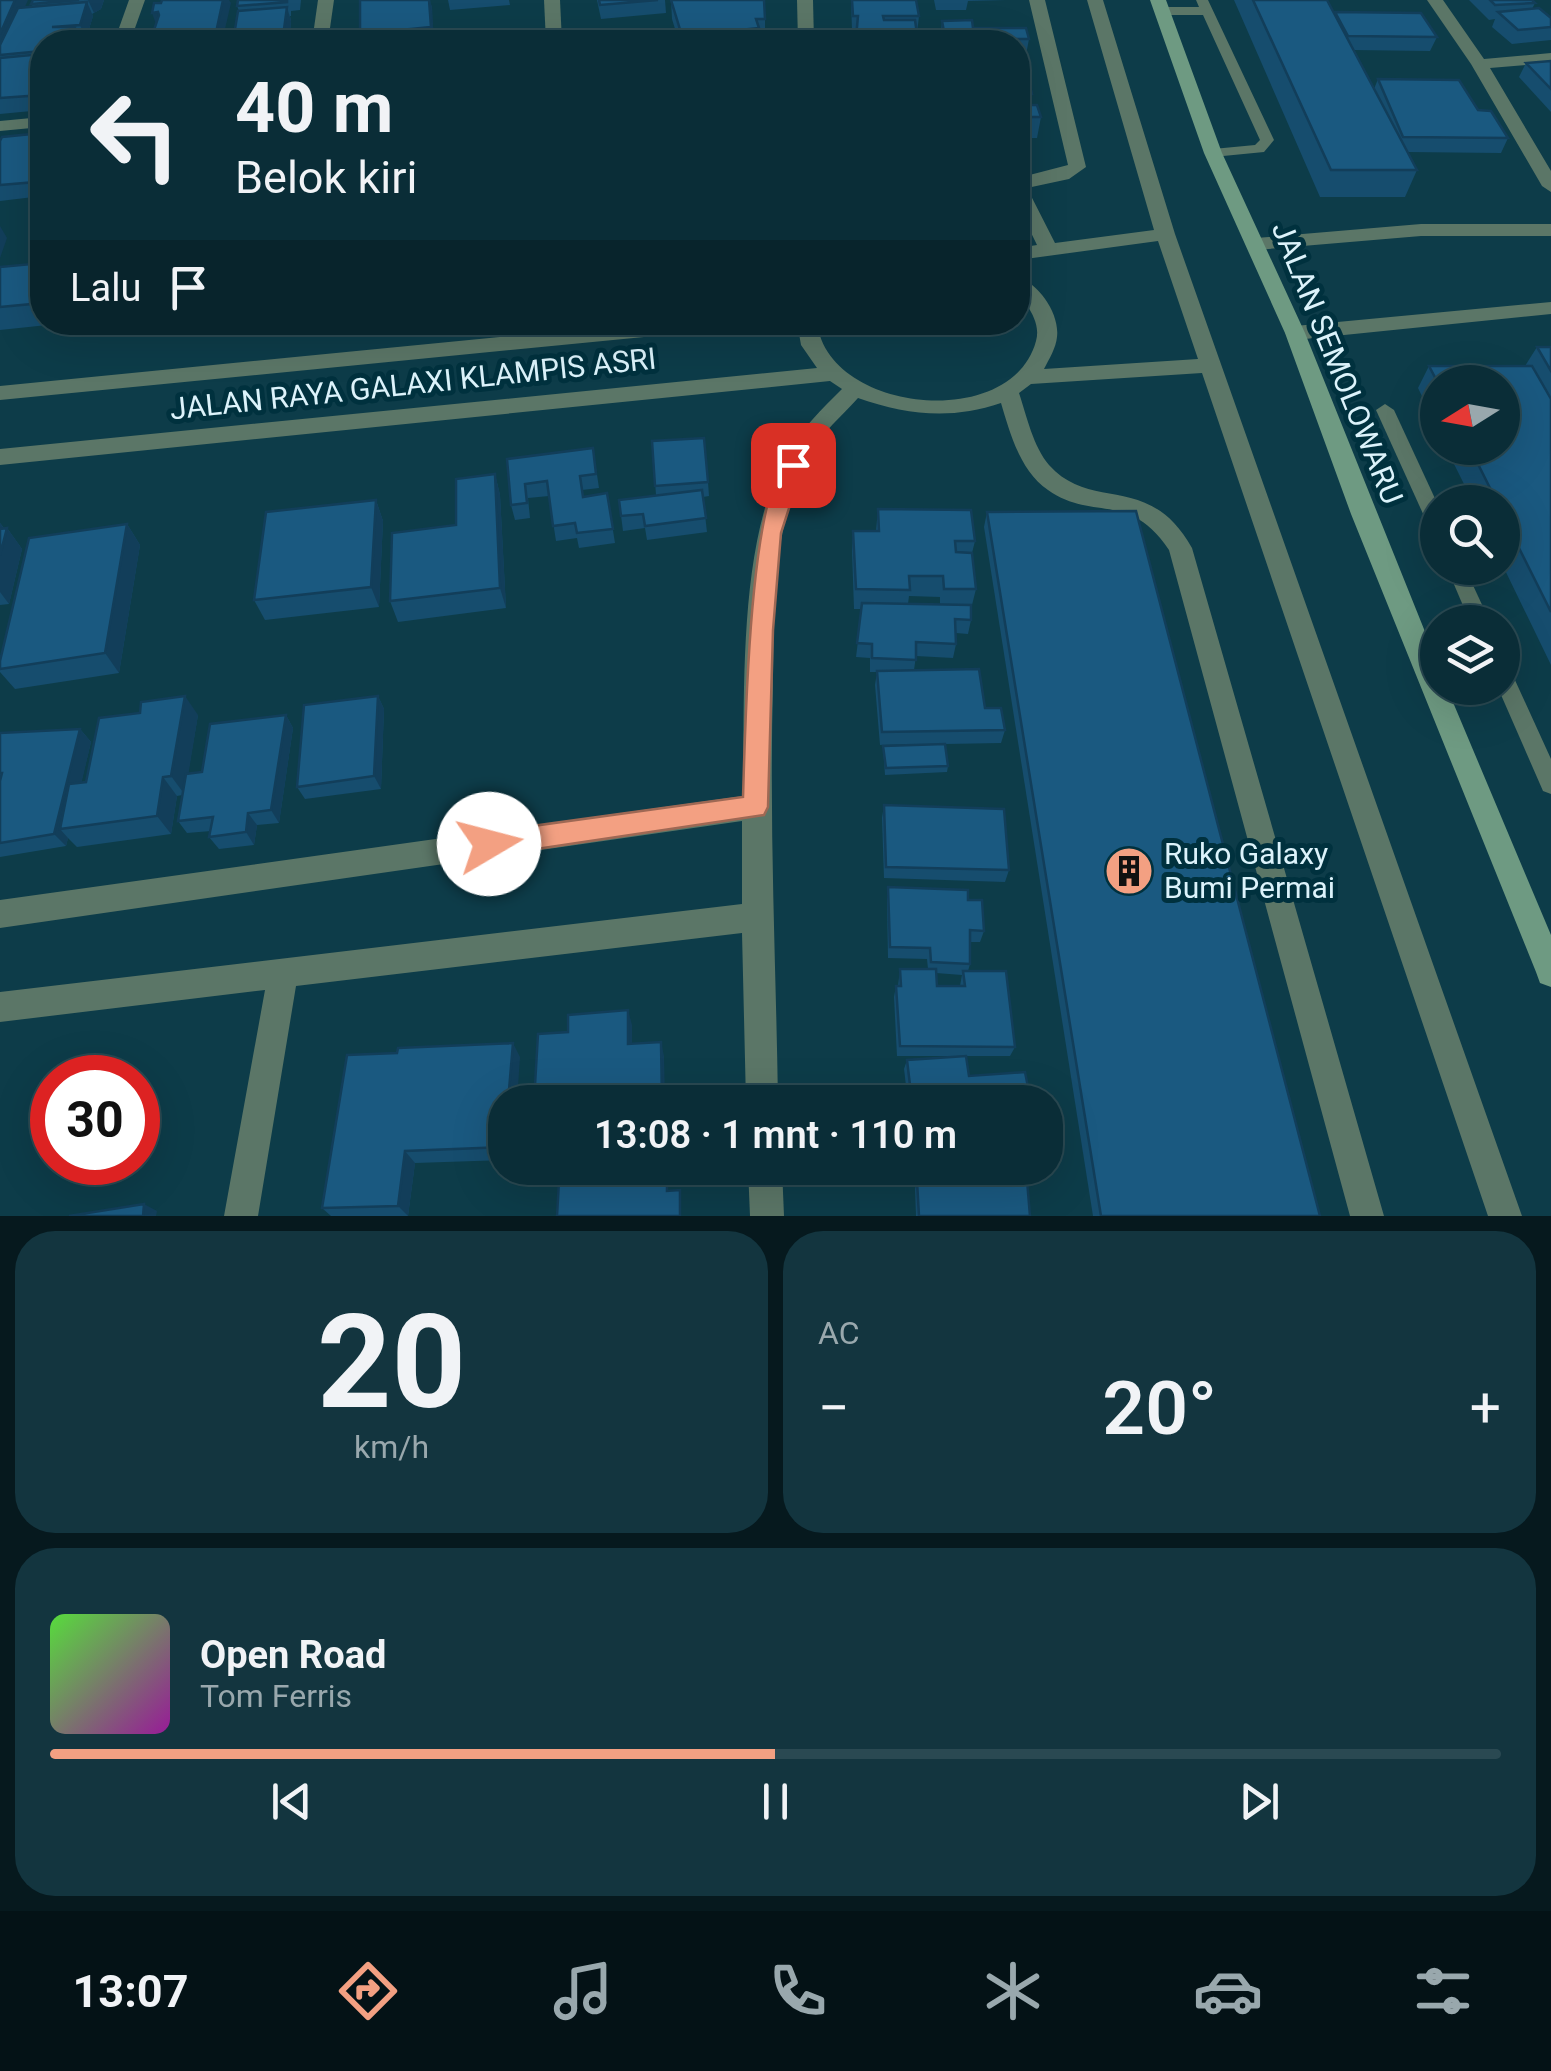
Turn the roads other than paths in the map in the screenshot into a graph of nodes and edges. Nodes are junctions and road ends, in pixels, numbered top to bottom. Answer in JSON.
{"nodes":[{"id":1,"x":136,"y":0,"type":"edge"},
{"id":2,"x":326,"y":0,"type":"edge"},
{"id":3,"x":552,"y":0,"type":"edge"},
{"id":4,"x":806,"y":0,"type":"edge"},
{"id":5,"x":1037,"y":0,"type":"edge"},
{"id":6,"x":1095,"y":0,"type":"edge"},
{"id":7,"x":1436,"y":0,"type":"edge"},
{"id":8,"x":1204,"y":5,"type":"edge"},
{"id":9,"x":1160,"y":6,"type":"edge"},
{"id":10,"x":126,"y":30,"type":"edge"},
{"id":11,"x":322,"y":30,"type":"edge"},
{"id":12,"x":553,"y":30,"type":"edge"},
{"id":13,"x":806,"y":30,"type":"edge"},
{"id":14,"x":1551,"y":58,"type":"edge"},
{"id":15,"x":1479,"y":64,"type":"junction"},
{"id":16,"x":30,"y":123,"type":"edge"},
{"id":17,"x":0,"y":126,"type":"edge"},
{"id":18,"x":1213,"y":153,"type":"junction"},
{"id":19,"x":1030,"y":179,"type":"edge"},
{"id":20,"x":1551,"y":186,"type":"edge"},
{"id":21,"x":1030,"y":211,"type":"edge"},
{"id":22,"x":1551,"y":230,"type":"edge"},
{"id":23,"x":1165,"y":234,"type":"junction"},
{"id":24,"x":1256,"y":244,"type":"junction"},
{"id":25,"x":1048,"y":248,"type":"junction"},
{"id":26,"x":1030,"y":252,"type":"edge"},
{"id":27,"x":1030,"y":297,"type":"edge"},
{"id":28,"x":1551,"y":308,"type":"edge"},
{"id":29,"x":1295,"y":333,"type":"junction"},
{"id":30,"x":591,"y":335,"type":"edge"},
{"id":31,"x":809,"y":335,"type":"edge"},
{"id":32,"x":1211,"y":365,"type":"junction"},
{"id":33,"x":832,"y":374,"type":"junction"},
{"id":34,"x":1018,"y":385,"type":"junction"},
{"id":35,"x":855,"y":389,"type":"junction"},
{"id":36,"x":0,"y":392,"type":"edge"},
{"id":37,"x":1385,"y":410,"type":"dead end"},
{"id":38,"x":0,"y":456,"type":"edge"},
{"id":39,"x":1420,"y":487,"type":"edge"},
{"id":40,"x":1516,"y":705,"type":"edge"},
{"id":41,"x":1551,"y":784,"type":"edge"},
{"id":42,"x":755,"y":807,"type":"junction"},
{"id":43,"x":0,"y":914,"type":"edge"},
{"id":44,"x":754,"y":917,"type":"junction"},
{"id":45,"x":1549,"y":963,"type":"edge"},
{"id":46,"x":283,"y":974,"type":"junction"},
{"id":47,"x":0,"y":1007,"type":"edge"},
{"id":48,"x":761,"y":1085,"type":"edge"},
{"id":49,"x":765,"y":1185,"type":"edge"},
{"id":50,"x":241,"y":1216,"type":"edge"},
{"id":51,"x":766,"y":1216,"type":"edge"},
{"id":52,"x":1367,"y":1216,"type":"edge"},
{"id":53,"x":1505,"y":1216,"type":"edge"}],
"edges":[{"from":1,"to":10,"type":"street"},
{"from":2,"to":11,"type":"street"},
{"from":3,"to":12,"type":"street"},
{"from":4,"to":13,"type":"street"},
{"from":5,"to":19,"type":"street"},
{"from":6,"to":23,"type":"street"},
{"from":7,"to":15,"type":"street"},
{"from":8,"to":9,"type":"lane"},
{"from":8,"to":18,"type":"lane"},
{"from":9,"to":18,"type":"main road","name":"JALAN SEMOLOWARU"},
{"from":14,"to":15,"type":"street"},
{"from":15,"to":20,"type":"street"},
{"from":16,"to":17,"type":"street"},
{"from":18,"to":24,"type":"main road","name":"JALAN SEMOLOWARU"},
{"from":21,"to":25,"type":"street"},
{"from":22,"to":24,"type":"street"},
{"from":23,"to":25,"type":"street"},
{"from":23,"to":32,"type":"street"},
{"from":24,"to":29,"type":"main road","name":"JALAN SEMOLOWARU"},
{"from":25,"to":26,"type":"street"},
{"from":27,"to":34,"type":"street"},
{"from":28,"to":29,"type":"street"},
{"from":29,"to":45,"type":"main road","name":"JALAN SEMOLOWARU"},
{"from":30,"to":36,"type":"street","name":"JALAN RAYA GALAXI KLAMPIS ASRI"},
{"from":31,"to":33,"type":"street"},
{"from":32,"to":34,"type":"street"},
{"from":32,"to":53,"type":"street"},
{"from":33,"to":35,"type":"street"},
{"from":33,"to":38,"type":"street","name":"JALAN RAYA GALAXI KLAMPIS ASRI"},
{"from":34,"to":35,"type":"street"},
{"from":34,"to":52,"type":"street"},
{"from":35,"to":42,"type":"street"},
{"from":37,"to":39,"type":"lane"},
{"from":40,"to":41,"type":"lane"},
{"from":42,"to":43,"type":"street"},
{"from":42,"to":44,"type":"street"},
{"from":44,"to":46,"type":"street"},
{"from":44,"to":48,"type":"street"},
{"from":46,"to":47,"type":"street"},
{"from":46,"to":50,"type":"street"},
{"from":49,"to":51,"type":"street"}]}
